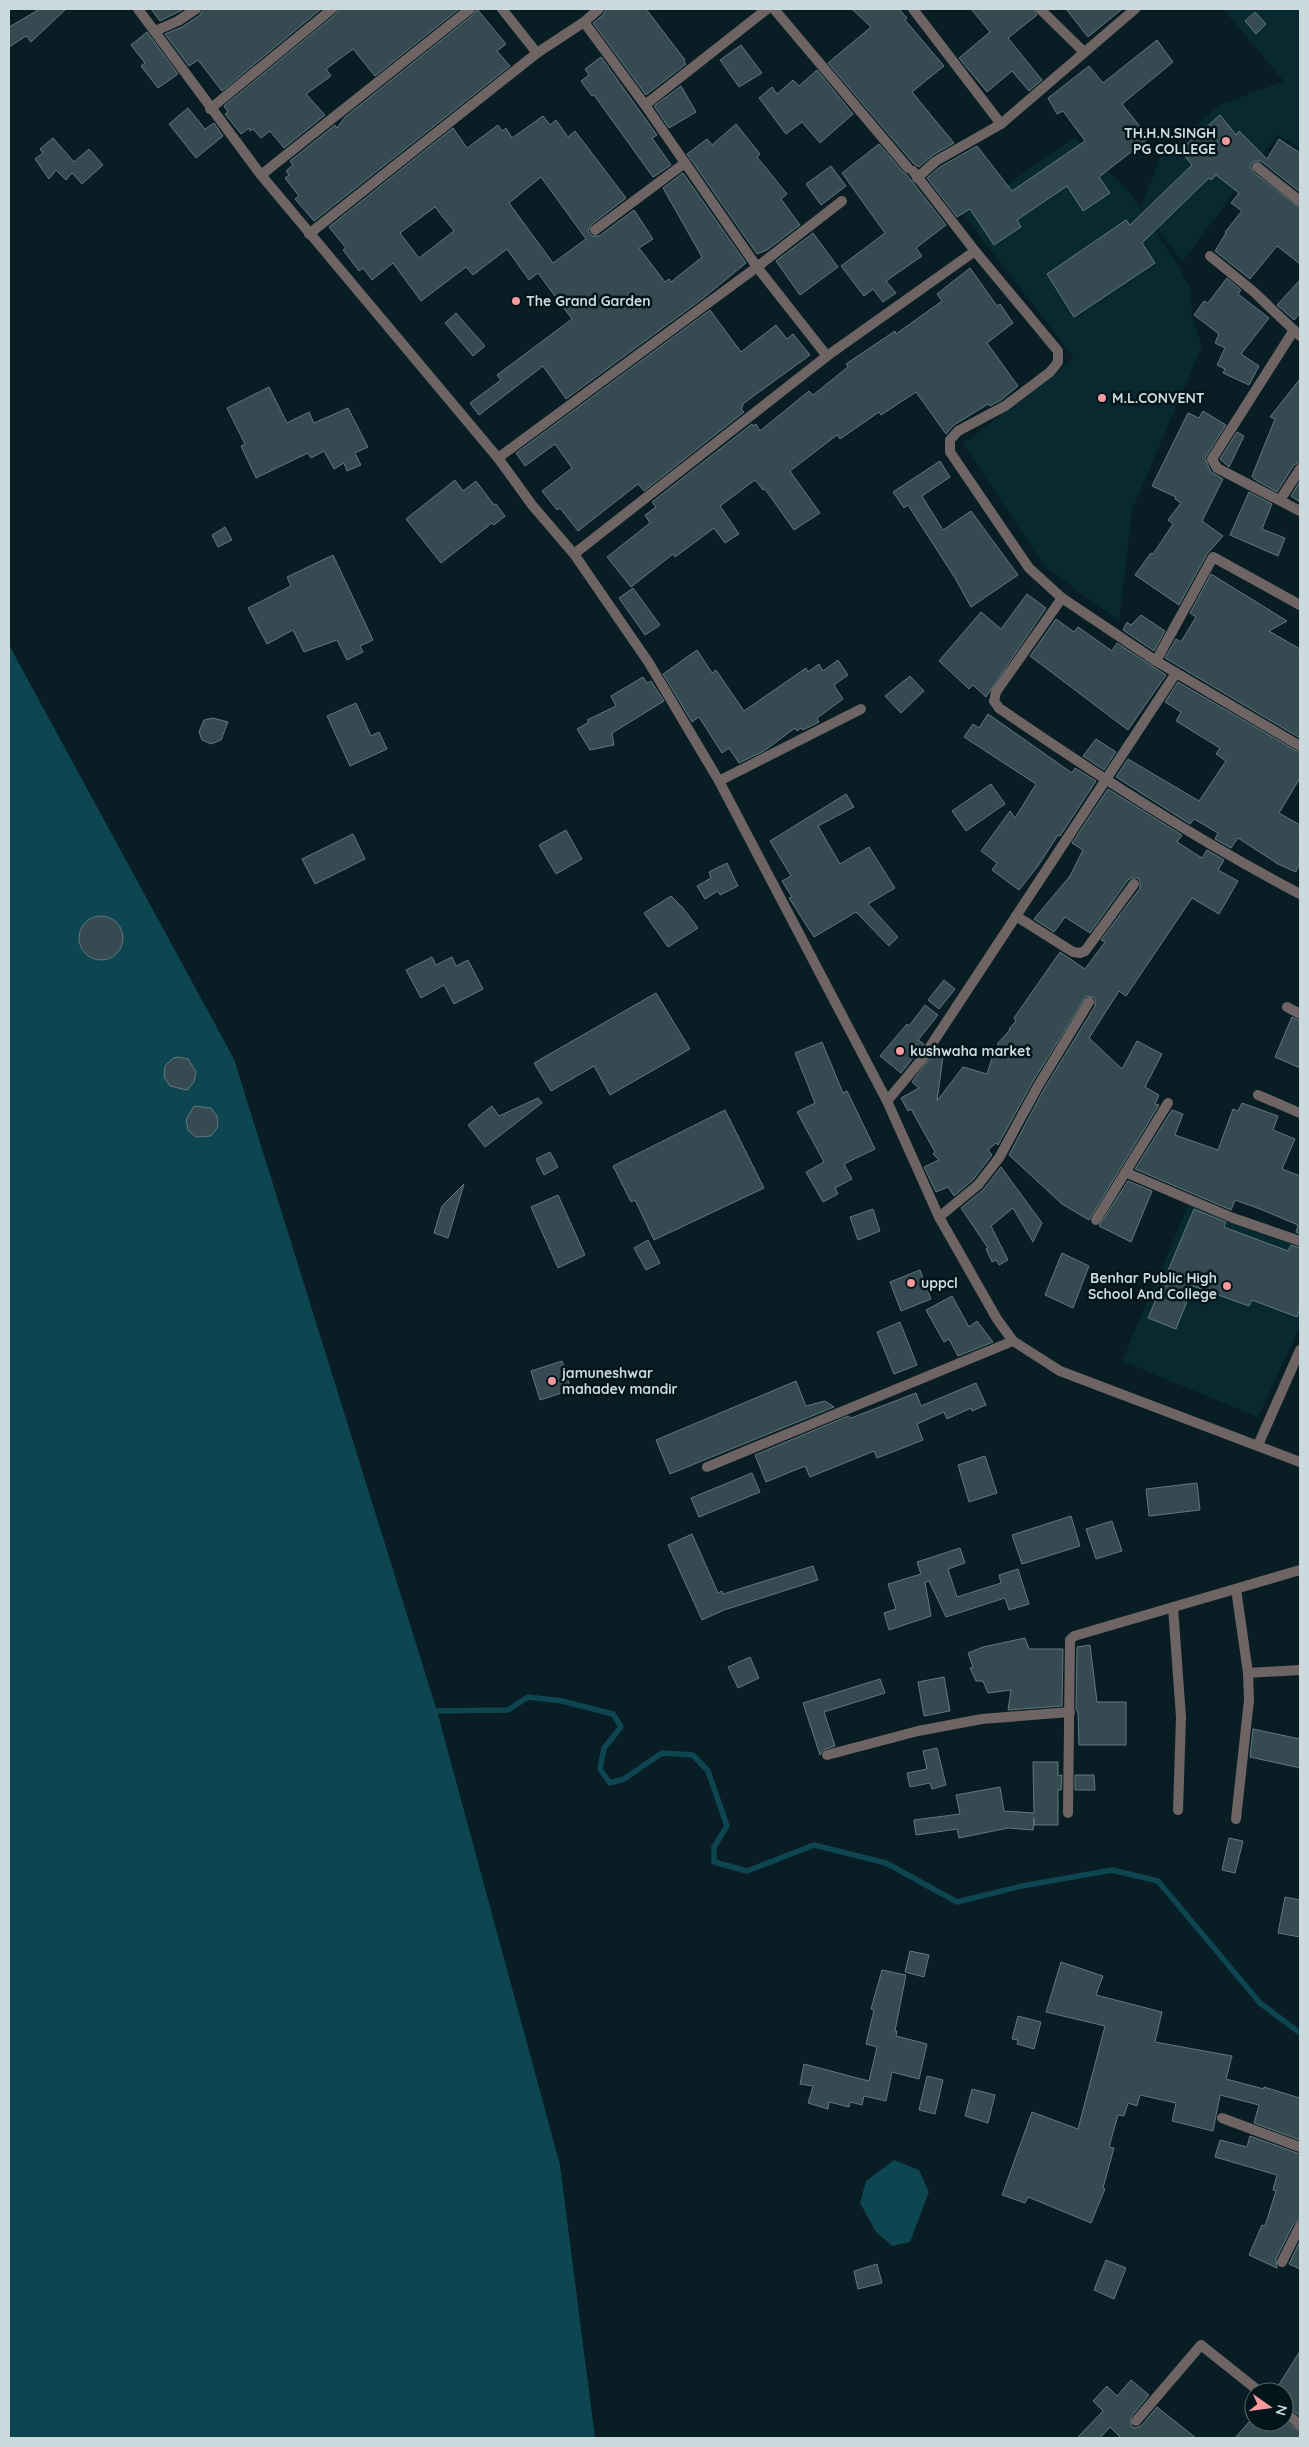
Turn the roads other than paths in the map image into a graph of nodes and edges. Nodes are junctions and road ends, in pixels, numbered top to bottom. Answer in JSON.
{"nodes":[{"id":1,"x":138,"y":9,"type":"edge"},
{"id":2,"x":196,"y":9,"type":"edge"},
{"id":3,"x":332,"y":9,"type":"edge"},
{"id":4,"x":470,"y":9,"type":"edge"},
{"id":5,"x":502,"y":9,"type":"edge"},
{"id":6,"x":599,"y":9,"type":"edge"},
{"id":7,"x":767,"y":9,"type":"edge"},
{"id":8,"x":774,"y":9,"type":"edge"},
{"id":9,"x":913,"y":9,"type":"edge"},
{"id":10,"x":1040,"y":9,"type":"edge"},
{"id":11,"x":1135,"y":9,"type":"edge"},
{"id":12,"x":584,"y":22,"type":"junction"},
{"id":13,"x":155,"y":31,"type":"junction"},
{"id":14,"x":1084,"y":52,"type":"junction"},
{"id":15,"x":537,"y":53,"type":"junction"},
{"id":16,"x":645,"y":105,"type":"junction"},
{"id":17,"x":210,"y":108,"type":"junction"},
{"id":18,"x":1001,"y":124,"type":"junction"},
{"id":19,"x":685,"y":163,"type":"junction"},
{"id":20,"x":1257,"y":167,"type":"dead end"},
{"id":21,"x":913,"y":173,"type":"junction"},
{"id":22,"x":261,"y":175,"type":"junction"},
{"id":23,"x":842,"y":201,"type":"dead end"},
{"id":24,"x":1300,"y":201,"type":"edge"},
{"id":25,"x":594,"y":230,"type":"dead end"},
{"id":26,"x":309,"y":234,"type":"junction"},
{"id":27,"x":974,"y":251,"type":"junction"},
{"id":28,"x":1210,"y":256,"type":"dead end"},
{"id":29,"x":757,"y":267,"type":"junction"},
{"id":30,"x":1297,"y":333,"type":"edge"},
{"id":31,"x":827,"y":356,"type":"junction"},
{"id":32,"x":498,"y":458,"type":"junction"},
{"id":33,"x":1300,"y":469,"type":"edge"},
{"id":34,"x":1280,"y":500,"type":"junction"},
{"id":35,"x":1300,"y":511,"type":"edge"},
{"id":36,"x":574,"y":554,"type":"junction"},
{"id":37,"x":1062,"y":598,"type":"junction"},
{"id":38,"x":1300,"y":605,"type":"edge"},
{"id":39,"x":1156,"y":661,"type":"junction"},
{"id":40,"x":1176,"y":673,"type":"junction"},
{"id":41,"x":861,"y":709,"type":"dead end"},
{"id":42,"x":1300,"y":746,"type":"edge"},
{"id":43,"x":720,"y":780,"type":"junction"},
{"id":44,"x":1106,"y":781,"type":"junction"},
{"id":45,"x":1134,"y":884,"type":"dead end"},
{"id":46,"x":1300,"y":894,"type":"edge"},
{"id":47,"x":1016,"y":916,"type":"junction"},
{"id":48,"x":1089,"y":1002,"type":"dead end"},
{"id":49,"x":1287,"y":1007,"type":"dead end"},
{"id":50,"x":1300,"y":1014,"type":"edge"},
{"id":51,"x":1258,"y":1095,"type":"dead end"},
{"id":52,"x":887,"y":1101,"type":"junction"},
{"id":53,"x":1168,"y":1103,"type":"dead end"},
{"id":54,"x":1300,"y":1113,"type":"edge"},
{"id":55,"x":1127,"y":1172,"type":"junction"},
{"id":56,"x":939,"y":1218,"type":"junction"},
{"id":57,"x":1096,"y":1220,"type":"dead end"},
{"id":58,"x":1300,"y":1241,"type":"edge"},
{"id":59,"x":1013,"y":1341,"type":"junction"},
{"id":60,"x":1300,"y":1350,"type":"edge"},
{"id":61,"x":1258,"y":1445,"type":"junction"},
{"id":62,"x":1300,"y":1462,"type":"edge"},
{"id":63,"x":707,"y":1467,"type":"dead end"},
{"id":64,"x":1300,"y":1570,"type":"edge"},
{"id":65,"x":1236,"y":1589,"type":"junction"},
{"id":66,"x":1173,"y":1607,"type":"junction"},
{"id":67,"x":1300,"y":1670,"type":"edge"},
{"id":68,"x":1248,"y":1673,"type":"junction"},
{"id":69,"x":1070,"y":1712,"type":"junction"},
{"id":70,"x":827,"y":1755,"type":"dead end"},
{"id":71,"x":1178,"y":1810,"type":"dead end"},
{"id":72,"x":1068,"y":1813,"type":"dead end"},
{"id":73,"x":1236,"y":1819,"type":"dead end"},
{"id":74,"x":1222,"y":2118,"type":"dead end"},
{"id":75,"x":1300,"y":2147,"type":"edge"},
{"id":76,"x":1300,"y":2226,"type":"edge"},
{"id":77,"x":1282,"y":2262,"type":"dead end"},
{"id":78,"x":1247,"y":2382,"type":"edge"},
{"id":79,"x":1136,"y":2421,"type":"dead end"}],
"edges":[{"from":1,"to":13,"type":"street"},
{"from":2,"to":13,"type":"street"},
{"from":3,"to":17,"type":"street"},
{"from":4,"to":22,"type":"street"},
{"from":5,"to":15,"type":"street"},
{"from":6,"to":12,"type":"street"},
{"from":7,"to":16,"type":"street"},
{"from":8,"to":21,"type":"street"},
{"from":9,"to":18,"type":"street"},
{"from":10,"to":14,"type":"street"},
{"from":11,"to":14,"type":"street"},
{"from":12,"to":15,"type":"street"},
{"from":12,"to":16,"type":"street"},
{"from":13,"to":17,"type":"street"},
{"from":14,"to":18,"type":"street"},
{"from":15,"to":26,"type":"street"},
{"from":16,"to":19,"type":"street"},
{"from":17,"to":22,"type":"street"},
{"from":18,"to":21,"type":"street"},
{"from":19,"to":25,"type":"street"},
{"from":19,"to":29,"type":"street"},
{"from":20,"to":24,"type":"street"},
{"from":21,"to":27,"type":"street"},
{"from":22,"to":26,"type":"street"},
{"from":23,"to":29,"type":"street"},
{"from":26,"to":32,"type":"street"},
{"from":27,"to":31,"type":"street"},
{"from":27,"to":37,"type":"street"},
{"from":28,"to":30,"type":"street"},
{"from":29,"to":31,"type":"street"},
{"from":29,"to":32,"type":"street"},
{"from":30,"to":34,"type":"street"},
{"from":31,"to":36,"type":"street"},
{"from":32,"to":36,"type":"street"},
{"from":33,"to":34,"type":"street"},
{"from":34,"to":35,"type":"street"},
{"from":36,"to":43,"type":"street"},
{"from":37,"to":39,"type":"street"},
{"from":37,"to":44,"type":"street"},
{"from":38,"to":39,"type":"street"},
{"from":39,"to":40,"type":"street"},
{"from":40,"to":42,"type":"street"},
{"from":40,"to":44,"type":"street"},
{"from":41,"to":43,"type":"street"},
{"from":43,"to":52,"type":"street"},
{"from":44,"to":46,"type":"street"},
{"from":44,"to":47,"type":"street"},
{"from":45,"to":47,"type":"street"},
{"from":47,"to":52,"type":"street"},
{"from":48,"to":56,"type":"street"},
{"from":49,"to":50,"type":"street"},
{"from":51,"to":54,"type":"street"},
{"from":52,"to":56,"type":"street"},
{"from":53,"to":55,"type":"street"},
{"from":55,"to":57,"type":"street"},
{"from":55,"to":58,"type":"street"},
{"from":56,"to":59,"type":"street"},
{"from":59,"to":61,"type":"street"},
{"from":59,"to":63,"type":"street"},
{"from":60,"to":61,"type":"street"},
{"from":61,"to":62,"type":"street"},
{"from":64,"to":65,"type":"street"},
{"from":65,"to":66,"type":"street"},
{"from":65,"to":68,"type":"street"},
{"from":66,"to":69,"type":"street"},
{"from":66,"to":71,"type":"street"},
{"from":67,"to":68,"type":"street"},
{"from":68,"to":73,"type":"street"},
{"from":69,"to":70,"type":"street"},
{"from":69,"to":72,"type":"street"},
{"from":74,"to":75,"type":"street"},
{"from":76,"to":77,"type":"street"},
{"from":78,"to":79,"type":"street"}]}
